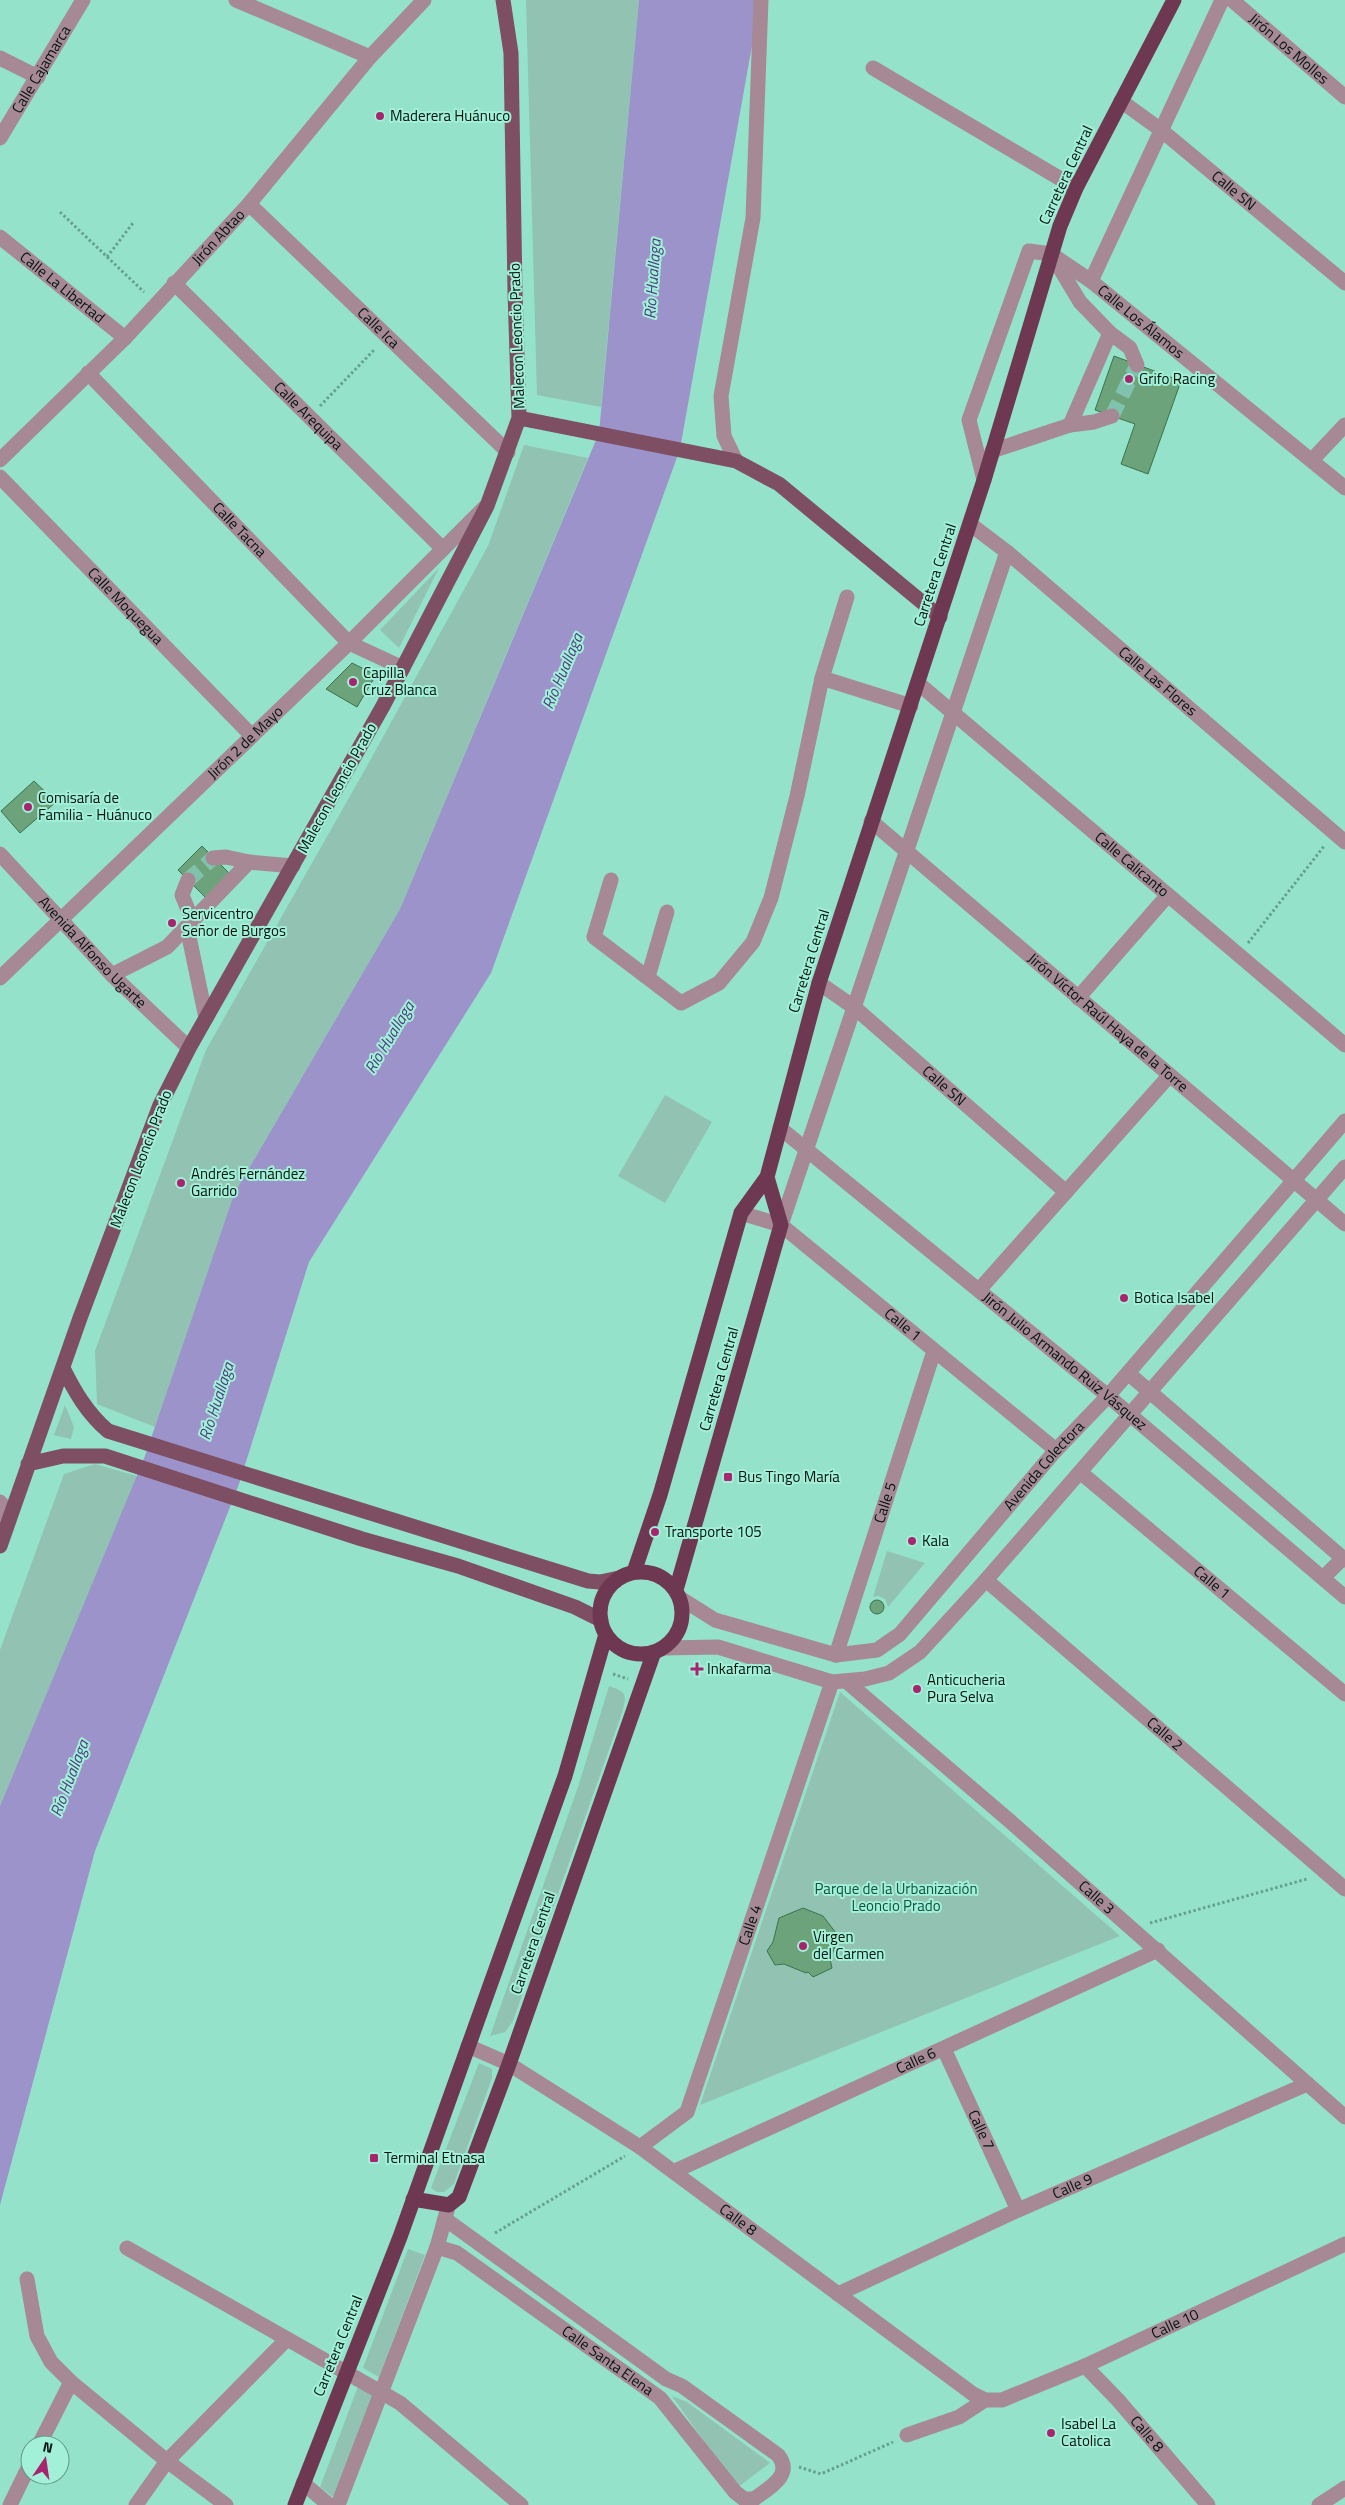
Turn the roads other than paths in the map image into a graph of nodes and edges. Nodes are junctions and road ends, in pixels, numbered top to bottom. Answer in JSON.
{"nodes":[{"id":1,"x":83,"y":0,"type":"edge"},
{"id":2,"x":236,"y":0,"type":"edge"},
{"id":3,"x":424,"y":0,"type":"edge"},
{"id":4,"x":503,"y":0,"type":"edge"},
{"id":5,"x":760,"y":0,"type":"edge"},
{"id":6,"x":1174,"y":0,"type":"edge"},
{"id":7,"x":1222,"y":0,"type":"edge"},
{"id":8,"x":1232,"y":0,"type":"edge"},
{"id":9,"x":370,"y":57,"type":"junction"},
{"id":10,"x":0,"y":58,"type":"edge"},
{"id":11,"x":873,"y":68,"type":"dead end"},
{"id":12,"x":38,"y":77,"type":"junction"},
{"id":13,"x":1345,"y":97,"type":"edge"},
{"id":14,"x":1121,"y":101,"type":"junction"},
{"id":15,"x":1161,"y":130,"type":"junction"},
{"id":16,"x":0,"y":138,"type":"edge"},
{"id":17,"x":1076,"y":188,"type":"junction"},
{"id":18,"x":249,"y":204,"type":"junction"},
{"id":19,"x":0,"y":236,"type":"edge"},
{"id":20,"x":1051,"y":254,"type":"junction"},
{"id":21,"x":1091,"y":281,"type":"junction"},
{"id":22,"x":174,"y":283,"type":"junction"},
{"id":23,"x":1345,"y":283,"type":"edge"},
{"id":24,"x":1110,"y":333,"type":"junction"},
{"id":25,"x":124,"y":338,"type":"junction"},
{"id":26,"x":1137,"y":365,"type":"dead end"},
{"id":27,"x":88,"y":373,"type":"junction"},
{"id":28,"x":1112,"y":416,"type":"dead end"},
{"id":29,"x":520,"y":418,"type":"junction"},
{"id":30,"x":1070,"y":425,"type":"junction"},
{"id":31,"x":1345,"y":425,"type":"edge"},
{"id":32,"x":992,"y":451,"type":"junction"},
{"id":33,"x":508,"y":452,"type":"junction"},
{"id":34,"x":0,"y":460,"type":"edge"},
{"id":35,"x":734,"y":460,"type":"junction"},
{"id":36,"x":1312,"y":460,"type":"junction"},
{"id":37,"x":0,"y":477,"type":"edge"},
{"id":38,"x":984,"y":480,"type":"junction"},
{"id":39,"x":1345,"y":488,"type":"edge"},
{"id":40,"x":487,"y":506,"type":"junction"},
{"id":41,"x":970,"y":524,"type":"junction"},
{"id":42,"x":442,"y":548,"type":"junction"},
{"id":43,"x":1008,"y":552,"type":"junction"},
{"id":44,"x":847,"y":597,"type":"dead end"},
{"id":45,"x":940,"y":617,"type":"junction"},
{"id":46,"x":349,"y":643,"type":"junction"},
{"id":47,"x":403,"y":668,"type":"junction"},
{"id":48,"x":822,"y":678,"type":"junction"},
{"id":49,"x":919,"y":684,"type":"junction"},
{"id":50,"x":911,"y":706,"type":"junction"},
{"id":51,"x":954,"y":713,"type":"junction"},
{"id":52,"x":252,"y":736,"type":"junction"},
{"id":53,"x":871,"y":822,"type":"junction"},
{"id":54,"x":1340,"y":837,"type":"edge"},
{"id":55,"x":906,"y":852,"type":"junction"},
{"id":56,"x":0,"y":854,"type":"edge"},
{"id":57,"x":213,"y":858,"type":"tunnel mouth"},
{"id":58,"x":249,"y":862,"type":"junction"},
{"id":59,"x":293,"y":866,"type":"junction"},
{"id":60,"x":188,"y":880,"type":"tunnel mouth"},
{"id":61,"x":611,"y":880,"type":"dead end"},
{"id":62,"x":1168,"y":895,"type":"junction"},
{"id":63,"x":667,"y":912,"type":"dead end"},
{"id":64,"x":61,"y":922,"type":"junction"},
{"id":65,"x":190,"y":924,"type":"junction"},
{"id":66,"x":112,"y":975,"type":"junction"},
{"id":67,"x":648,"y":977,"type":"junction"},
{"id":68,"x":0,"y":978,"type":"edge"},
{"id":69,"x":819,"y":983,"type":"junction"},
{"id":70,"x":1078,"y":998,"type":"junction"},
{"id":71,"x":855,"y":1008,"type":"junction"},
{"id":72,"x":206,"y":1018,"type":"junction"},
{"id":73,"x":1345,"y":1045,"type":"edge"},
{"id":74,"x":189,"y":1048,"type":"junction"},
{"id":75,"x":1170,"y":1076,"type":"junction"},
{"id":76,"x":1345,"y":1121,"type":"edge"},
{"id":77,"x":780,"y":1128,"type":"junction"},
{"id":78,"x":807,"y":1150,"type":"junction"},
{"id":79,"x":1345,"y":1166,"type":"edge"},
{"id":80,"x":767,"y":1177,"type":"junction"},
{"id":81,"x":1293,"y":1181,"type":"junction"},
{"id":82,"x":1066,"y":1192,"type":"junction"},
{"id":83,"x":1316,"y":1201,"type":"junction"},
{"id":84,"x":742,"y":1212,"type":"junction"},
{"id":85,"x":1345,"y":1224,"type":"edge"},
{"id":86,"x":781,"y":1225,"type":"junction"},
{"id":87,"x":979,"y":1290,"type":"junction"},
{"id":88,"x":934,"y":1351,"type":"junction"},
{"id":89,"x":63,"y":1368,"type":"junction"},
{"id":90,"x":1128,"y":1373,"type":"junction"},
{"id":91,"x":1149,"y":1392,"type":"junction"},
{"id":92,"x":1108,"y":1396,"type":"junction"},
{"id":93,"x":1129,"y":1414,"type":"junction"},
{"id":94,"x":1056,"y":1450,"type":"junction"},
{"id":95,"x":28,"y":1464,"type":"junction"},
{"id":96,"x":1080,"y":1472,"type":"junction"},
{"id":97,"x":0,"y":1502,"type":"edge"},
{"id":98,"x":5,"y":1516,"type":"edge"},
{"id":99,"x":0,"y":1546,"type":"edge"},
{"id":100,"x":1344,"y":1559,"type":"edge"},
{"id":101,"x":634,"y":1572,"type":"junction"},
{"id":102,"x":619,"y":1578,"type":"junction"},
{"id":103,"x":1323,"y":1578,"type":"junction"},
{"id":104,"x":986,"y":1580,"type":"junction"},
{"id":105,"x":678,"y":1594,"type":"junction"},
{"id":106,"x":1345,"y":1598,"type":"edge"},
{"id":107,"x":601,"y":1620,"type":"junction"},
{"id":108,"x":606,"y":1634,"type":"junction"},
{"id":109,"x":659,"y":1650,"type":"junction"},
{"id":110,"x":836,"y":1655,"type":"junction"},
{"id":111,"x":839,"y":1681,"type":"junction"},
{"id":112,"x":1345,"y":1694,"type":"edge"},
{"id":113,"x":1345,"y":1889,"type":"edge"},
{"id":114,"x":1158,"y":1950,"type":"junction"},
{"id":115,"x":468,"y":2046,"type":"junction"},
{"id":116,"x":944,"y":2049,"type":"junction"},
{"id":117,"x":509,"y":2064,"type":"junction"},
{"id":118,"x":1307,"y":2084,"type":"junction"},
{"id":119,"x":1345,"y":2117,"type":"edge"},
{"id":120,"x":640,"y":2147,"type":"junction"},
{"id":121,"x":675,"y":2171,"type":"junction"},
{"id":122,"x":413,"y":2199,"type":"junction"},
{"id":123,"x":450,"y":2205,"type":"junction"},
{"id":124,"x":1018,"y":2210,"type":"junction"},
{"id":125,"x":445,"y":2219,"type":"junction"},
{"id":126,"x":1345,"y":2244,"type":"edge"},
{"id":127,"x":436,"y":2247,"type":"junction"},
{"id":128,"x":127,"y":2248,"type":"dead end"},
{"id":129,"x":27,"y":2279,"type":"dead end"},
{"id":130,"x":838,"y":2294,"type":"junction"},
{"id":131,"x":287,"y":2339,"type":"junction"},
{"id":132,"x":1085,"y":2366,"type":"junction"},
{"id":133,"x":346,"y":2372,"type":"junction"},
{"id":134,"x":70,"y":2382,"type":"junction"},
{"id":135,"x":381,"y":2392,"type":"junction"},
{"id":136,"x":985,"y":2400,"type":"junction"},
{"id":137,"x":45,"y":2435,"type":"edge"},
{"id":138,"x":907,"y":2436,"type":"road end"},
{"id":139,"x":167,"y":2461,"type":"junction"},
{"id":140,"x":303,"y":2483,"type":"junction"},
{"id":141,"x":20,"y":2484,"type":"edge"},
{"id":142,"x":1345,"y":2488,"type":"edge"},
{"id":143,"x":755,"y":2502,"type":"edge"},
{"id":144,"x":10,"y":2505,"type":"edge"},
{"id":145,"x":136,"y":2505,"type":"edge"},
{"id":146,"x":226,"y":2505,"type":"edge"},
{"id":147,"x":295,"y":2505,"type":"edge"},
{"id":148,"x":330,"y":2505,"type":"edge"},
{"id":149,"x":338,"y":2505,"type":"edge"},
{"id":150,"x":521,"y":2505,"type":"edge"},
{"id":151,"x":1208,"y":2505,"type":"edge"},
{"id":152,"x":1319,"y":2505,"type":"edge"}],
"edges":[{"from":1,"to":12,"type":"street","name":"Calle Cajamarca"},
{"from":2,"to":9,"type":"street"},
{"from":3,"to":9,"type":"street","name":"Jirón Abtao"},
{"from":4,"to":29,"type":"main road","name":"Malecon Leoncio Prado"},
{"from":5,"to":35,"type":"street"},
{"from":6,"to":14,"type":"highway","name":"Carretera Central"},
{"from":7,"to":15,"type":"street"},
{"from":8,"to":13,"type":"street","name":"Jirón Los Molles"},
{"from":9,"to":18,"type":"street","name":"Jirón Abtao"},
{"from":10,"to":12,"type":"street"},
{"from":11,"to":17,"type":"street"},
{"from":12,"to":16,"type":"street","name":"Calle Cajamarca"},
{"from":14,"to":15,"type":"street","name":"Calle SN"},
{"from":14,"to":17,"type":"highway","name":"Carretera Central"},
{"from":15,"to":21,"type":"street"},
{"from":15,"to":23,"type":"street","name":"Calle SN"},
{"from":17,"to":20,"type":"highway","name":"Carretera Central"},
{"from":18,"to":22,"type":"street","name":"Jirón Abtao"},
{"from":18,"to":33,"type":"street","name":"Calle Ica"},
{"from":19,"to":25,"type":"street","name":"Calle La Libertad"},
{"from":20,"to":21,"type":"street","name":"Calle Los Álamos"},
{"from":20,"to":24,"type":"street"},
{"from":20,"to":32,"type":"highway","name":"Carretera Central"},
{"from":20,"to":38,"type":"street"},
{"from":21,"to":36,"type":"street","name":"Calle Los Álamos"},
{"from":22,"to":25,"type":"street","name":"Jirón Abtao"},
{"from":22,"to":42,"type":"street","name":"Calle Arequipa"},
{"from":24,"to":26,"type":"street"},
{"from":24,"to":30,"type":"street"},
{"from":25,"to":27,"type":"street","name":"Jirón Abtao"},
{"from":27,"to":34,"type":"street","name":"Jirón Abtao"},
{"from":27,"to":46,"type":"street","name":"Calle Tacna"},
{"from":28,"to":30,"type":"street"},
{"from":29,"to":33,"type":"main road","name":"Malecon Leoncio Prado"},
{"from":29,"to":35,"type":"main road"},
{"from":30,"to":32,"type":"street"},
{"from":31,"to":36,"type":"street"},
{"from":32,"to":38,"type":"highway","name":"Carretera Central"},
{"from":33,"to":40,"type":"main road","name":"Malecon Leoncio Prado"},
{"from":35,"to":45,"type":"main road"},
{"from":36,"to":39,"type":"street","name":"Calle Los Álamos"},
{"from":37,"to":52,"type":"street","name":"Calle Moquegua"},
{"from":38,"to":41,"type":"highway","name":"Carretera Central"},
{"from":40,"to":42,"type":"street","name":"Jirón 2 de Mayo"},
{"from":40,"to":47,"type":"main road","name":"Malecon Leoncio Prado"},
{"from":41,"to":43,"type":"street","name":"Calle Las Flores"},
{"from":41,"to":45,"type":"highway","name":"Carretera Central"},
{"from":42,"to":46,"type":"street","name":"Jirón 2 de Mayo"},
{"from":43,"to":51,"type":"street"},
{"from":43,"to":54,"type":"street","name":"Calle Las Flores"},
{"from":44,"to":48,"type":"street"},
{"from":45,"to":49,"type":"highway","name":"Carretera Central"},
{"from":46,"to":47,"type":"street","name":"Calle Tacna"},
{"from":46,"to":52,"type":"street","name":"Jirón 2 de Mayo"},
{"from":47,"to":59,"type":"main road","name":"Malecon Leoncio Prado"},
{"from":48,"to":50,"type":"street"},
{"from":48,"to":67,"type":"street"},
{"from":49,"to":50,"type":"highway","name":"Carretera Central"},
{"from":49,"to":51,"type":"street","name":"Calle Calicanto"},
{"from":50,"to":53,"type":"highway","name":"Carretera Central"},
{"from":51,"to":55,"type":"street"},
{"from":51,"to":62,"type":"street","name":"Calle Calicanto"},
{"from":52,"to":64,"type":"street","name":"Jirón 2 de Mayo"},
{"from":53,"to":55,"type":"street","name":"Jirón Víctor Raúl Haya de la Torre"},
{"from":53,"to":69,"type":"highway","name":"Carretera Central"},
{"from":55,"to":70,"type":"street","name":"Jirón Víctor Raúl Haya de la Torre"},
{"from":55,"to":71,"type":"street"},
{"from":56,"to":64,"type":"street","name":"Avenida Alfonso Ugarte"},
{"from":57,"to":58,"type":"street"},
{"from":58,"to":59,"type":"street"},
{"from":58,"to":65,"type":"street"},
{"from":59,"to":72,"type":"main road","name":"Malecon Leoncio Prado"},
{"from":60,"to":65,"type":"street"},
{"from":61,"to":67,"type":"street"},
{"from":62,"to":70,"type":"street"},
{"from":62,"to":73,"type":"street","name":"Calle Calicanto"},
{"from":63,"to":67,"type":"street"},
{"from":64,"to":66,"type":"street","name":"Avenida Alfonso Ugarte"},
{"from":64,"to":68,"type":"street","name":"Jirón 2 de Mayo"},
{"from":65,"to":66,"type":"street"},
{"from":65,"to":72,"type":"street"},
{"from":66,"to":74,"type":"street","name":"Avenida Alfonso Ugarte"},
{"from":69,"to":71,"type":"street","name":"Calle SN"},
{"from":69,"to":77,"type":"highway","name":"Carretera Central"},
{"from":70,"to":75,"type":"street","name":"Jirón Víctor Raúl Haya de la Torre"},
{"from":71,"to":78,"type":"street"},
{"from":71,"to":82,"type":"street","name":"Calle SN"},
{"from":72,"to":74,"type":"main road","name":"Malecon Leoncio Prado"},
{"from":74,"to":89,"type":"main road","name":"Malecon Leoncio Prado"},
{"from":75,"to":81,"type":"street","name":"Jirón Víctor Raúl Haya de la Torre"},
{"from":75,"to":82,"type":"street"},
{"from":76,"to":81,"type":"street","name":"Avenida Colectora"},
{"from":77,"to":78,"type":"street","name":"Jirón Julio Armando Ruiz Vásquez"},
{"from":77,"to":80,"type":"highway","name":"Carretera Central"},
{"from":78,"to":86,"type":"street"},
{"from":78,"to":87,"type":"street","name":"Jirón Julio Armando Ruiz Vásquez"},
{"from":79,"to":83,"type":"street","name":"Avenida Colectora"},
{"from":80,"to":84,"type":"highway","name":"Carretera Central"},
{"from":80,"to":86,"type":"highway"},
{"from":81,"to":83,"type":"street","name":"Jirón Víctor Raúl Haya de la Torre"},
{"from":81,"to":90,"type":"street","name":"Avenida Colectora"},
{"from":82,"to":87,"type":"street"},
{"from":83,"to":85,"type":"street","name":"Jirón Víctor Raúl Haya de la Torre"},
{"from":83,"to":91,"type":"street","name":"Avenida Colectora"},
{"from":84,"to":86,"type":"street","name":"Calle 1"},
{"from":84,"to":101,"type":"highway","name":"Carretera Central"},
{"from":86,"to":88,"type":"street","name":"Calle 1"},
{"from":86,"to":105,"type":"highway","name":"Carretera Central"},
{"from":87,"to":92,"type":"street","name":"Jirón Julio Armando Ruiz Vásquez"},
{"from":88,"to":94,"type":"street","name":"Calle 1"},
{"from":88,"to":110,"type":"street","name":"Calle 5"},
{"from":89,"to":95,"type":"main road","name":"Malecon Leoncio Prado"},
{"from":89,"to":102,"type":"main road"},
{"from":90,"to":91,"type":"street","name":"Jirón Julio Armando Ruiz Vásquez"},
{"from":90,"to":92,"type":"street","name":"Avenida Colectora"},
{"from":91,"to":93,"type":"street","name":"Avenida Colectora"},
{"from":91,"to":100,"type":"street","name":"Jirón Julio Armando Ruiz Vásquez"},
{"from":92,"to":93,"type":"street","name":"Jirón Julio Armando Ruiz Vásquez"},
{"from":92,"to":94,"type":"street","name":"Avenida Colectora"},
{"from":93,"to":96,"type":"street","name":"Avenida Colectora"},
{"from":93,"to":103,"type":"street","name":"Jirón Julio Armando Ruiz Vásquez"},
{"from":94,"to":110,"type":"street","name":"Avenida Colectora"},
{"from":95,"to":98,"type":"main road","name":"Malecon Leoncio Prado"},
{"from":95,"to":107,"type":"main road"},
{"from":96,"to":104,"type":"street","name":"Avenida Colectora"},
{"from":96,"to":112,"type":"street","name":"Calle 1"},
{"from":97,"to":98,"type":"street"},
{"from":98,"to":99,"type":"main road","name":"Malecon Leoncio Prado"},
{"from":100,"to":103,"type":"street"},
{"from":101,"to":102,"type":"highway"},
{"from":101,"to":105,"type":"highway"},
{"from":102,"to":107,"type":"highway"},
{"from":103,"to":106,"type":"street","name":"Jirón Julio Armando Ruiz Vásquez"},
{"from":104,"to":111,"type":"street","name":"Avenida Colectora"},
{"from":104,"to":113,"type":"street","name":"Calle 2"},
{"from":105,"to":109,"type":"highway"},
{"from":105,"to":110,"type":"street","name":"Avenida Colectora"},
{"from":107,"to":108,"type":"highway"},
{"from":108,"to":109,"type":"highway"},
{"from":108,"to":115,"type":"highway","name":"Carretera Central"},
{"from":109,"to":111,"type":"street","name":"Avenida Colectora"},
{"from":109,"to":117,"type":"highway","name":"Carretera Central"},
{"from":111,"to":114,"type":"street","name":"Calle 3"},
{"from":111,"to":120,"type":"street","name":"Calle 4"},
{"from":114,"to":116,"type":"street","name":"Calle 6"},
{"from":114,"to":118,"type":"street","name":"Calle 3"},
{"from":115,"to":117,"type":"street","name":"Calle 8"},
{"from":115,"to":122,"type":"highway","name":"Carretera Central"},
{"from":116,"to":121,"type":"street","name":"Calle 6"},
{"from":116,"to":124,"type":"street","name":"Calle 7"},
{"from":117,"to":120,"type":"street","name":"Calle 8"},
{"from":117,"to":123,"type":"highway","name":"Carretera Central"},
{"from":118,"to":119,"type":"street","name":"Calle 3"},
{"from":118,"to":124,"type":"street","name":"Calle 9"},
{"from":120,"to":121,"type":"street","name":"Calle 8"},
{"from":121,"to":130,"type":"street","name":"Calle 8"},
{"from":122,"to":123,"type":"highway"},
{"from":122,"to":133,"type":"highway","name":"Carretera Central"},
{"from":123,"to":125,"type":"street"},
{"from":124,"to":130,"type":"street","name":"Calle 9"},
{"from":125,"to":127,"type":"street"},
{"from":125,"to":143,"type":"street"},
{"from":126,"to":132,"type":"street","name":"Calle 10"},
{"from":127,"to":135,"type":"street"},
{"from":127,"to":143,"type":"street","name":"Calle Santa Elena"},
{"from":128,"to":131,"type":"street"},
{"from":129,"to":134,"type":"street"},
{"from":130,"to":136,"type":"street","name":"Calle 8"},
{"from":131,"to":133,"type":"street"},
{"from":131,"to":139,"type":"street"},
{"from":132,"to":136,"type":"street","name":"Calle 10"},
{"from":132,"to":151,"type":"street","name":"Calle 8"},
{"from":133,"to":135,"type":"street"},
{"from":133,"to":140,"type":"highway","name":"Carretera Central"},
{"from":134,"to":137,"type":"street"},
{"from":134,"to":139,"type":"street"},
{"from":135,"to":149,"type":"street"},
{"from":135,"to":150,"type":"street"},
{"from":136,"to":138,"type":"street"},
{"from":139,"to":145,"type":"street"},
{"from":139,"to":146,"type":"street"},
{"from":140,"to":147,"type":"highway","name":"Carretera Central"},
{"from":140,"to":148,"type":"street"},
{"from":141,"to":144,"type":"street"},
{"from":142,"to":152,"type":"street"}]}
